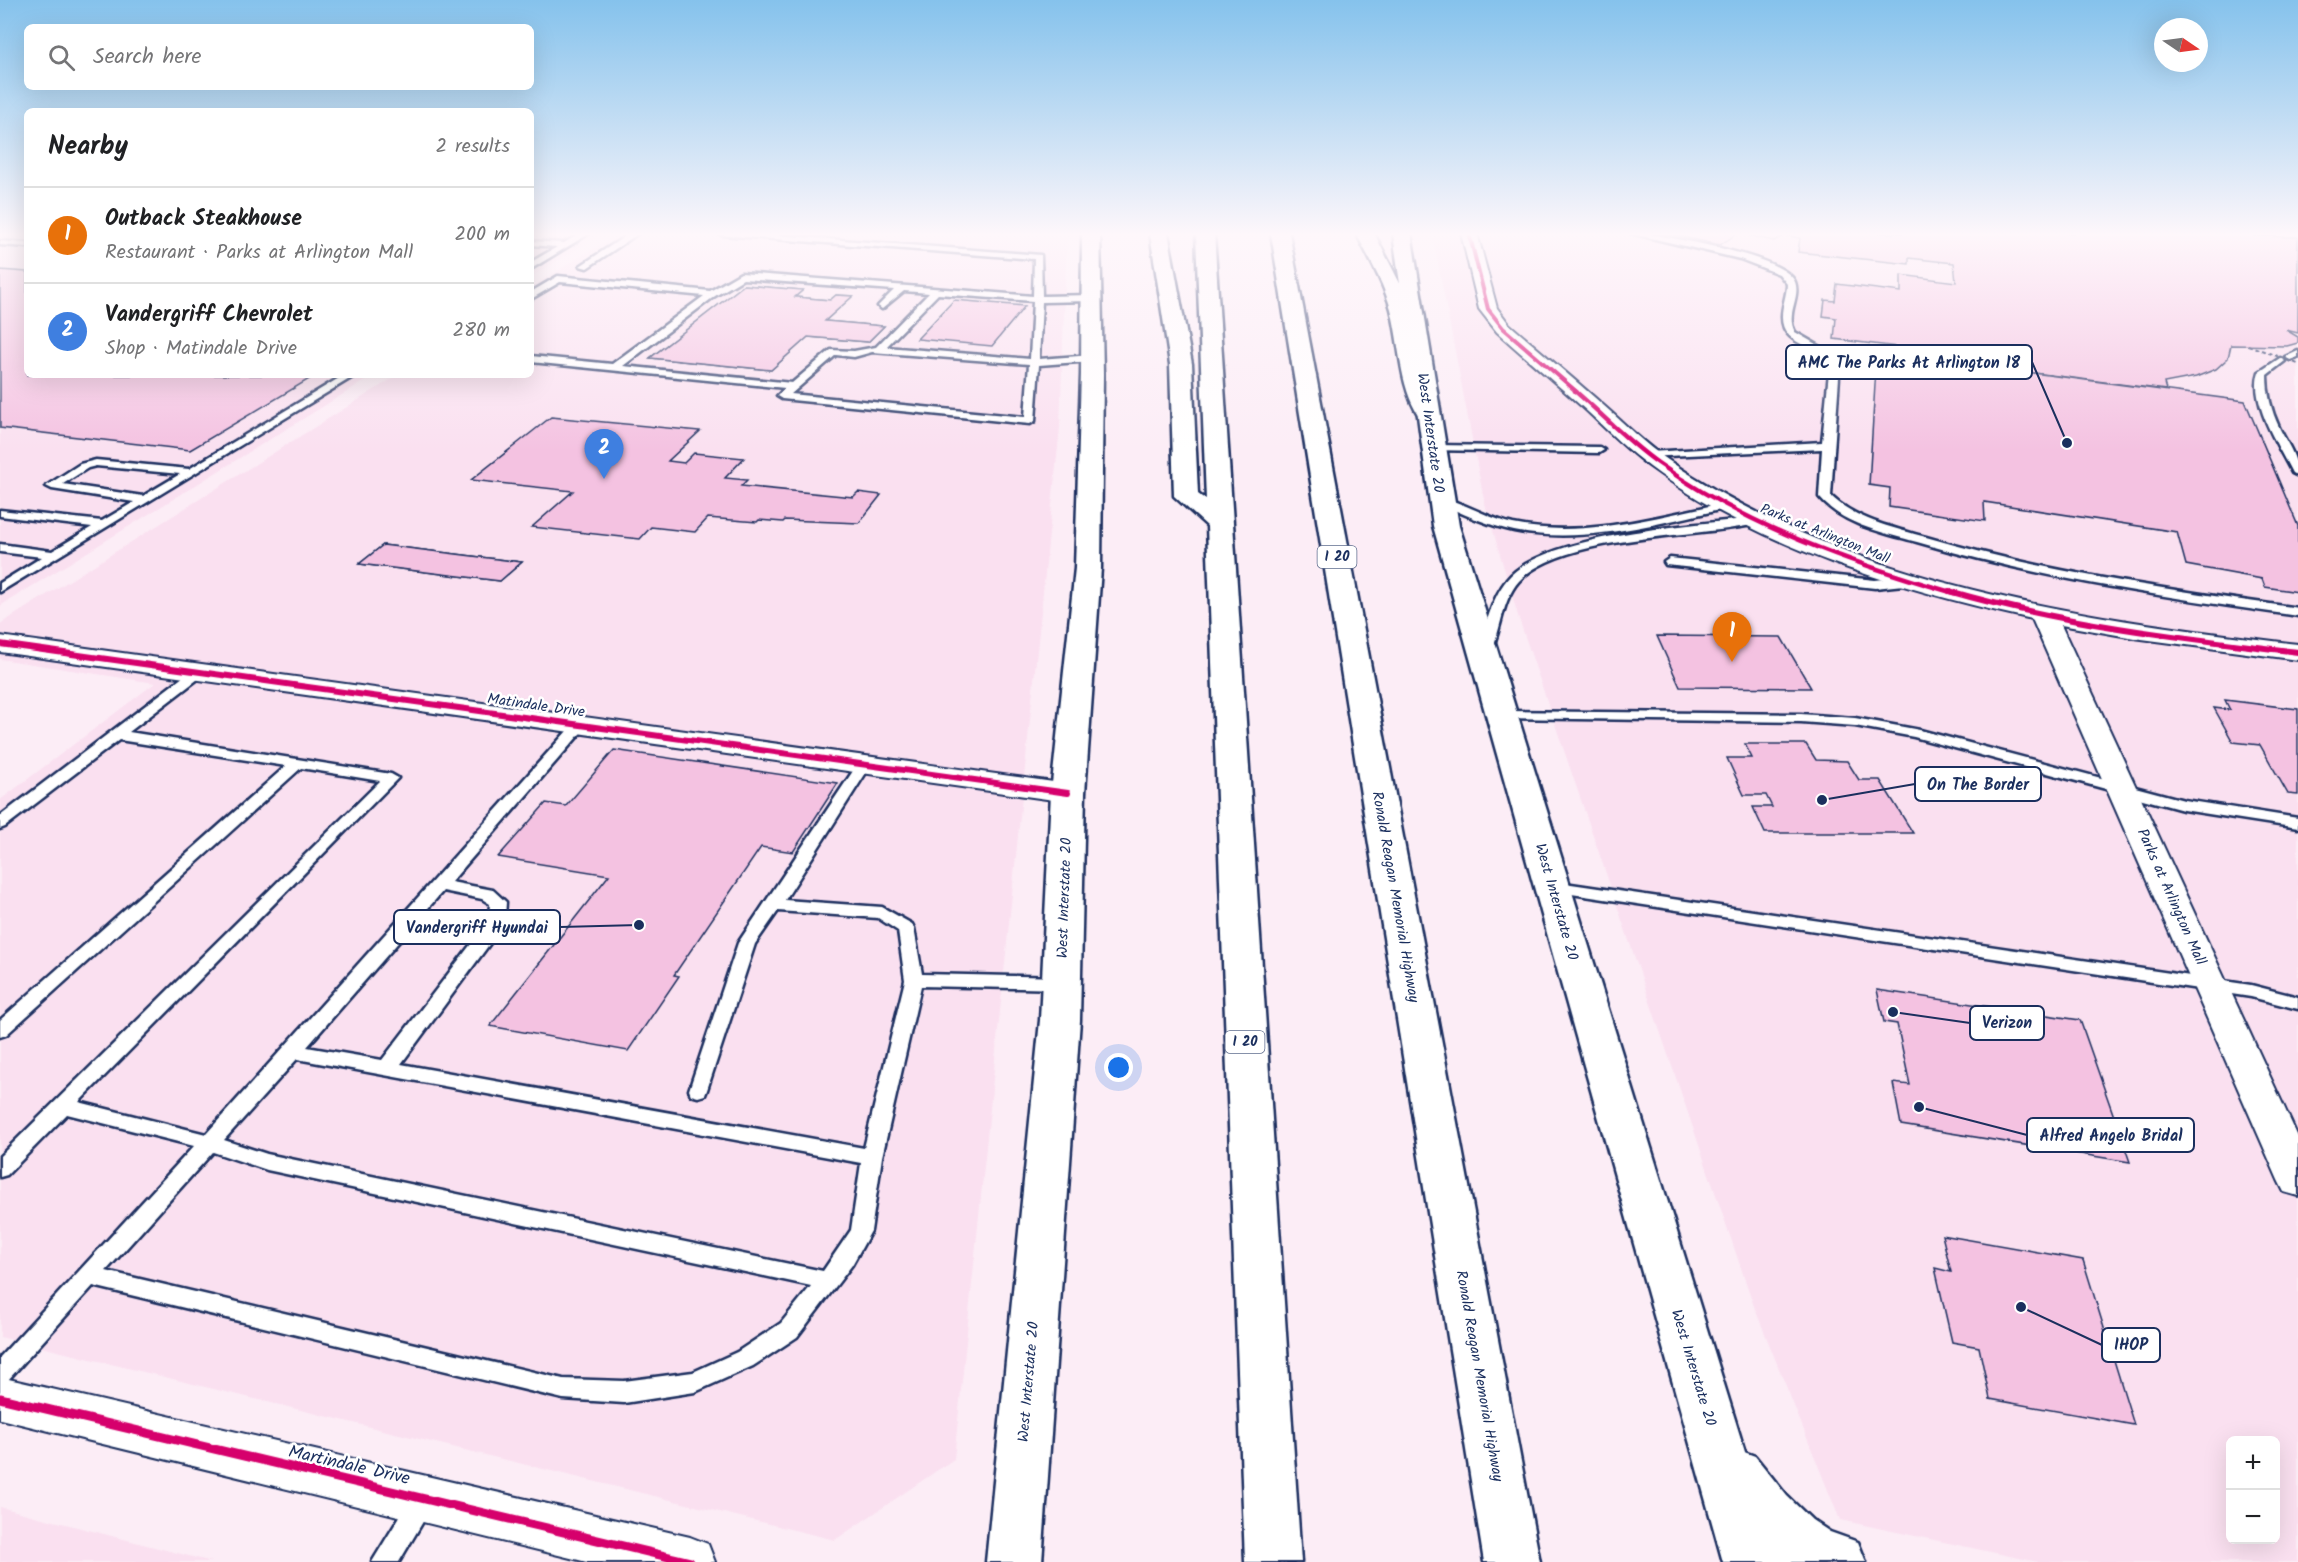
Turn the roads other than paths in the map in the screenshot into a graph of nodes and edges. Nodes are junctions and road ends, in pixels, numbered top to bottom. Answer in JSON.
{"nodes":[{"id":1,"x":696,"y":306,"type":"edge"},
{"id":2,"x":921,"y":306,"type":"edge"},
{"id":3,"x":1039,"y":306,"type":"edge"},
{"id":4,"x":1092,"y":306,"type":"edge"},
{"id":5,"x":1171,"y":306,"type":"edge"},
{"id":6,"x":1208,"y":306,"type":"edge"},
{"id":7,"x":1292,"y":306,"type":"edge"},
{"id":8,"x":1398,"y":306,"type":"edge"},
{"id":9,"x":1412,"y":306,"type":"edge"},
{"id":10,"x":1487,"y":306,"type":"edge"},
{"id":11,"x":1788,"y":306,"type":"edge"},
{"id":12,"x":846,"y":340,"type":"dead end"},
{"id":13,"x":878,"y":350,"type":"junction"},
{"id":14,"x":834,"y":352,"type":"junction"},
{"id":15,"x":1092,"y":358,"type":"junction"},
{"id":16,"x":534,"y":359,"type":"edge"},
{"id":17,"x":2292,"y":359,"type":"edge"},
{"id":18,"x":1035,"y":362,"type":"junction"},
{"id":19,"x":615,"y":367,"type":"junction"},
{"id":20,"x":346,"y":378,"type":"edge"},
{"id":21,"x":794,"y":386,"type":"junction"},
{"id":22,"x":1427,"y":411,"type":"junction"},
{"id":23,"x":1827,"y":445,"type":"junction"},
{"id":24,"x":1432,"y":448,"type":"junction"},
{"id":25,"x":1599,"y":450,"type":"dead end"},
{"id":26,"x":1649,"y":455,"type":"junction"},
{"id":27,"x":190,"y":472,"type":"junction"},
{"id":28,"x":2298,"y":473,"type":"edge"},
{"id":29,"x":144,"y":500,"type":"junction"},
{"id":30,"x":1440,"y":500,"type":"junction"},
{"id":31,"x":1728,"y":505,"type":"junction"},
{"id":32,"x":0,"y":513,"type":"edge"},
{"id":33,"x":1757,"y":521,"type":"junction"},
{"id":34,"x":1218,"y":522,"type":"junction"},
{"id":35,"x":102,"y":525,"type":"junction"},
{"id":36,"x":0,"y":548,"type":"edge"},
{"id":37,"x":54,"y":555,"type":"junction"},
{"id":38,"x":1670,"y":562,"type":"dead end"},
{"id":39,"x":1913,"y":580,"type":"junction"},
{"id":40,"x":1,"y":587,"type":"edge"},
{"id":41,"x":2298,"y":612,"type":"edge"},
{"id":42,"x":2043,"y":615,"type":"junction"},
{"id":43,"x":0,"y":644,"type":"edge"},
{"id":44,"x":2298,"y":652,"type":"edge"},
{"id":45,"x":1484,"y":653,"type":"junction"},
{"id":46,"x":197,"y":673,"type":"junction"},
{"id":47,"x":1502,"y":715,"type":"junction"},
{"id":48,"x":581,"y":724,"type":"junction"},
{"id":49,"x":118,"y":735,"type":"junction"},
{"id":50,"x":298,"y":764,"type":"junction"},
{"id":51,"x":864,"y":765,"type":"junction"},
{"id":52,"x":2123,"y":789,"type":"junction"},
{"id":53,"x":1068,"y":793,"type":"junction"},
{"id":54,"x":2298,"y":823,"type":"edge"},
{"id":55,"x":0,"y":824,"type":"edge"},
{"id":56,"x":439,"y":885,"type":"junction"},
{"id":57,"x":1551,"y":886,"type":"junction"},
{"id":58,"x":774,"y":904,"type":"junction"},
{"id":59,"x":914,"y":980,"type":"junction"},
{"id":60,"x":1062,"y":983,"type":"junction"},
{"id":61,"x":2210,"y":985,"type":"junction"},
{"id":62,"x":2298,"y":1003,"type":"edge"},
{"id":63,"x":0,"y":1030,"type":"edge"},
{"id":64,"x":293,"y":1051,"type":"junction"},
{"id":65,"x":387,"y":1068,"type":"junction"},
{"id":66,"x":698,"y":1090,"type":"dead end"},
{"id":67,"x":65,"y":1106,"type":"junction"},
{"id":68,"x":208,"y":1142,"type":"junction"},
{"id":69,"x":872,"y":1157,"type":"junction"},
{"id":70,"x":0,"y":1169,"type":"edge"},
{"id":71,"x":2298,"y":1180,"type":"edge"},
{"id":72,"x":89,"y":1276,"type":"junction"},
{"id":73,"x":829,"y":1281,"type":"junction"},
{"id":74,"x":0,"y":1374,"type":"edge"},
{"id":75,"x":0,"y":1398,"type":"edge"},
{"id":76,"x":1718,"y":1452,"type":"junction"},
{"id":77,"x":424,"y":1499,"type":"junction"},
{"id":78,"x":385,"y":1562,"type":"edge"},
{"id":79,"x":690,"y":1562,"type":"edge"},
{"id":80,"x":1014,"y":1562,"type":"edge"},
{"id":81,"x":1272,"y":1562,"type":"edge"},
{"id":82,"x":1512,"y":1562,"type":"edge"},
{"id":83,"x":1751,"y":1562,"type":"edge"},
{"id":84,"x":1838,"y":1562,"type":"edge"}],
"edges":[{"from":1,"to":19,"type":"lane"},
{"from":2,"to":13,"type":"lane"},
{"from":3,"to":18,"type":"lane"},
{"from":4,"to":15,"type":"main road","name":"West Interstate 20"},
{"from":5,"to":34,"type":"main road"},
{"from":6,"to":34,"type":"main road","number":"I 20"},
{"from":7,"to":82,"type":"main road","name":"Ronald Reagan Memorial Highway","number":"I 20"},
{"from":8,"to":22,"type":"main road"},
{"from":9,"to":22,"type":"main road","name":"West Interstate 20"},
{"from":10,"to":26,"type":"street","name":"Parks at Arlington Mall"},
{"from":11,"to":23,"type":"lane"},
{"from":12,"to":14,"type":"lane"},
{"from":13,"to":14,"type":"lane"},
{"from":13,"to":18,"type":"lane"},
{"from":14,"to":21,"type":"lane"},
{"from":15,"to":18,"type":"lane"},
{"from":15,"to":53,"type":"main road","name":"West Interstate 20"},
{"from":16,"to":19,"type":"lane"},
{"from":17,"to":28,"type":"lane"},
{"from":18,"to":21,"type":"lane"},
{"from":19,"to":21,"type":"lane"},
{"from":20,"to":27,"type":"lane"},
{"from":22,"to":24,"type":"main road","name":"West Interstate 20"},
{"from":23,"to":26,"type":"lane"},
{"from":23,"to":41,"type":"lane"},
{"from":24,"to":25,"type":"lane"},
{"from":24,"to":30,"type":"main road","name":"West Interstate 20"},
{"from":26,"to":31,"type":"street","name":"Parks at Arlington Mall"},
{"from":27,"to":29,"type":"lane"},
{"from":27,"to":29,"type":"lane"},
{"from":29,"to":35,"type":"lane"},
{"from":30,"to":31,"type":"lane"},
{"from":30,"to":45,"type":"main road","name":"West Interstate 20"},
{"from":31,"to":33,"type":"street","name":"Parks at Arlington Mall"},
{"from":32,"to":35,"type":"lane"},
{"from":33,"to":39,"type":"street","name":"Parks at Arlington Mall"},
{"from":33,"to":45,"type":"lane"},
{"from":34,"to":81,"type":"main road","number":"I 20"},
{"from":35,"to":37,"type":"lane"},
{"from":36,"to":37,"type":"lane"},
{"from":37,"to":40,"type":"lane"},
{"from":38,"to":39,"type":"lane"},
{"from":39,"to":42,"type":"street","name":"Parks at Arlington Mall"},
{"from":42,"to":44,"type":"street","name":"Parks at Arlington Mall"},
{"from":42,"to":52,"type":"street","name":"Parks at Arlington Mall"},
{"from":43,"to":46,"type":"street","name":"Matindale Drive"},
{"from":45,"to":47,"type":"main road","name":"West Interstate 20"},
{"from":46,"to":48,"type":"street","name":"Matindale Drive"},
{"from":46,"to":49,"type":"lane"},
{"from":47,"to":52,"type":"lane"},
{"from":47,"to":57,"type":"main road","name":"West Interstate 20"},
{"from":48,"to":51,"type":"street","name":"Matindale Drive"},
{"from":48,"to":56,"type":"lane"},
{"from":49,"to":50,"type":"lane"},
{"from":49,"to":55,"type":"lane"},
{"from":50,"to":63,"type":"lane"},
{"from":50,"to":67,"type":"lane"},
{"from":51,"to":53,"type":"street","name":"Matindale Drive"},
{"from":51,"to":58,"type":"lane"},
{"from":52,"to":54,"type":"lane"},
{"from":52,"to":61,"type":"street","name":"Parks at Arlington Mall"},
{"from":53,"to":60,"type":"main road","name":"West Interstate 20"},
{"from":56,"to":64,"type":"lane"},
{"from":56,"to":65,"type":"lane"},
{"from":57,"to":61,"type":"lane"},
{"from":57,"to":76,"type":"main road","name":"West Interstate 20"},
{"from":58,"to":59,"type":"lane"},
{"from":58,"to":66,"type":"lane"},
{"from":59,"to":60,"type":"lane"},
{"from":59,"to":69,"type":"lane"},
{"from":60,"to":80,"type":"main road","name":"West Interstate 20"},
{"from":61,"to":62,"type":"lane"},
{"from":61,"to":71,"type":"street","name":"Parks at Arlington Mall"},
{"from":64,"to":65,"type":"lane"},
{"from":64,"to":68,"type":"lane"},
{"from":65,"to":69,"type":"lane"},
{"from":67,"to":68,"type":"lane"},
{"from":67,"to":70,"type":"lane"},
{"from":68,"to":72,"type":"lane"},
{"from":68,"to":73,"type":"lane"},
{"from":69,"to":73,"type":"lane"},
{"from":72,"to":73,"type":"lane"},
{"from":72,"to":74,"type":"lane"},
{"from":75,"to":77,"type":"street","name":"Martindale Drive"},
{"from":76,"to":83,"type":"main road","name":"West Interstate 20"},
{"from":76,"to":84,"type":"main road"},
{"from":77,"to":78,"type":"lane"},
{"from":77,"to":79,"type":"street","name":"Martindale Drive"}]}
